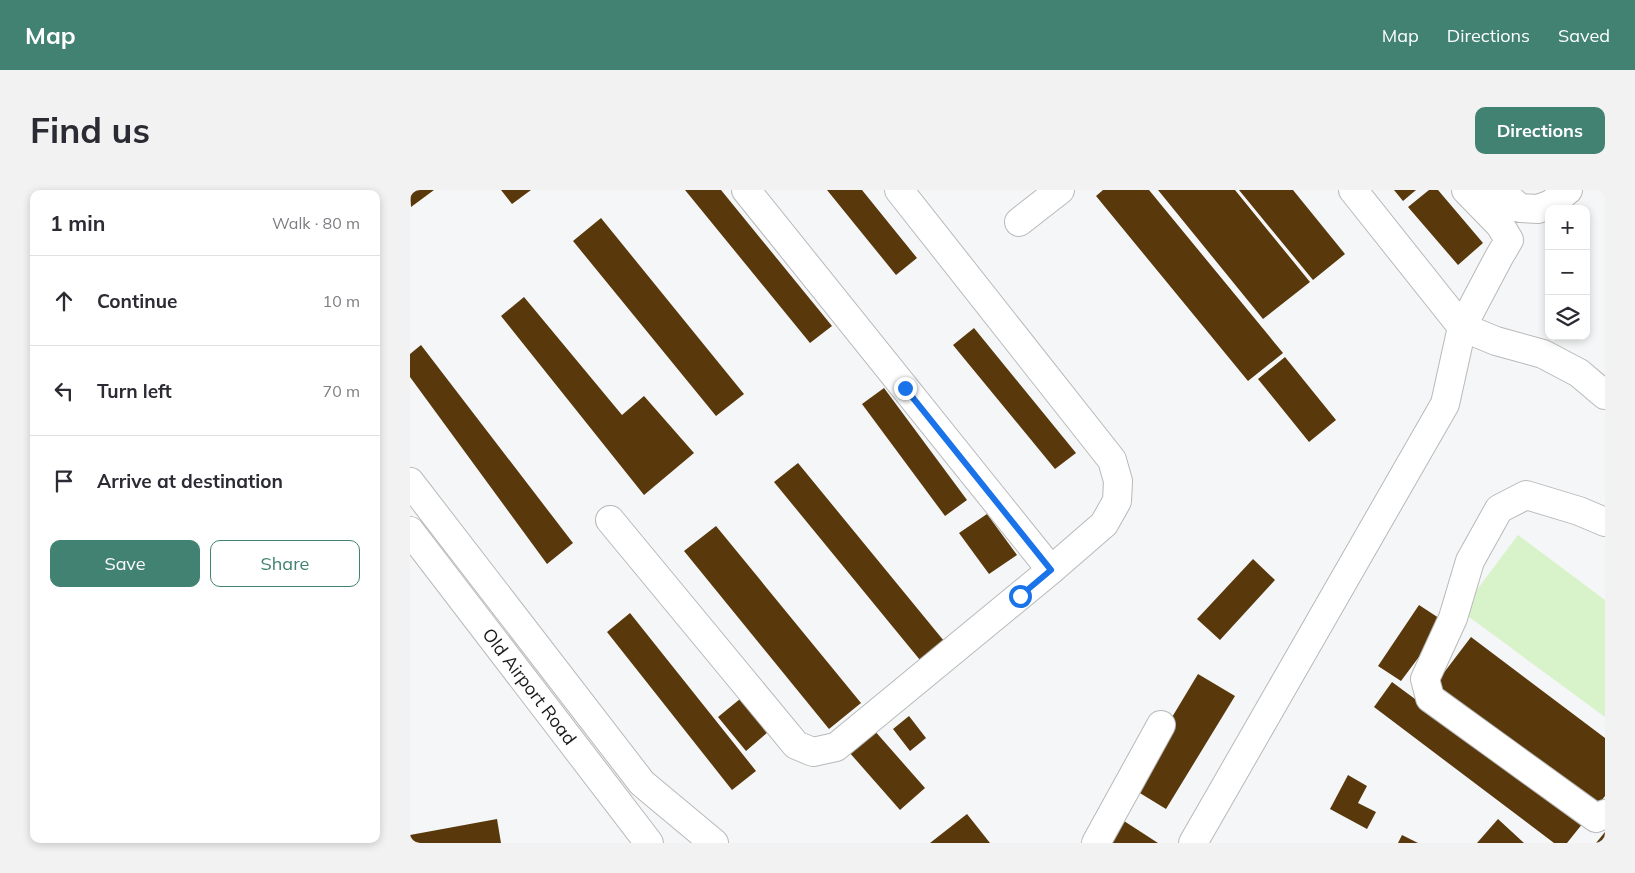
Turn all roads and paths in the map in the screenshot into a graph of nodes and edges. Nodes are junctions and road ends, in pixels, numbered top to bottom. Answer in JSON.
{"nodes":[{"id":1,"x":746,"y":190,"type":"edge"},
{"id":2,"x":899,"y":190,"type":"edge"},
{"id":3,"x":1060,"y":190,"type":"edge"},
{"id":4,"x":1353,"y":190,"type":"edge"},
{"id":5,"x":1466,"y":190,"type":"edge"},
{"id":6,"x":1500,"y":190,"type":"edge"},
{"id":7,"x":1568,"y":190,"type":"edge"},
{"id":8,"x":1019,"y":222,"type":"dead end"},
{"id":9,"x":1462,"y":327,"type":"junction"},
{"id":10,"x":1605,"y":395,"type":"edge"},
{"id":11,"x":410,"y":482,"type":"edge"},
{"id":12,"x":610,"y":520,"type":"dead end"},
{"id":13,"x":1605,"y":522,"type":"edge"},
{"id":14,"x":410,"y":531,"type":"edge"},
{"id":15,"x":1051,"y":570,"type":"junction"},
{"id":16,"x":1161,"y":725,"type":"dead end"},
{"id":17,"x":1605,"y":814,"type":"edge"},
{"id":18,"x":649,"y":843,"type":"edge"},
{"id":19,"x":714,"y":843,"type":"edge"},
{"id":20,"x":1096,"y":843,"type":"edge"},
{"id":21,"x":1193,"y":843,"type":"edge"}],
"edges":[{"from":1,"to":15,"type":"street"},
{"from":2,"to":15,"type":"street"},
{"from":3,"to":8,"type":"street"},
{"from":4,"to":9,"type":"street"},
{"from":5,"to":9,"type":"street"},
{"from":6,"to":7,"type":"street"},
{"from":9,"to":10,"type":"street"},
{"from":9,"to":21,"type":"street"},
{"from":11,"to":19,"type":"street"},
{"from":12,"to":15,"type":"street"},
{"from":13,"to":17,"type":"street"},
{"from":14,"to":18,"type":"street","name":"Old Airport Road"},
{"from":16,"to":20,"type":"street"}]}
